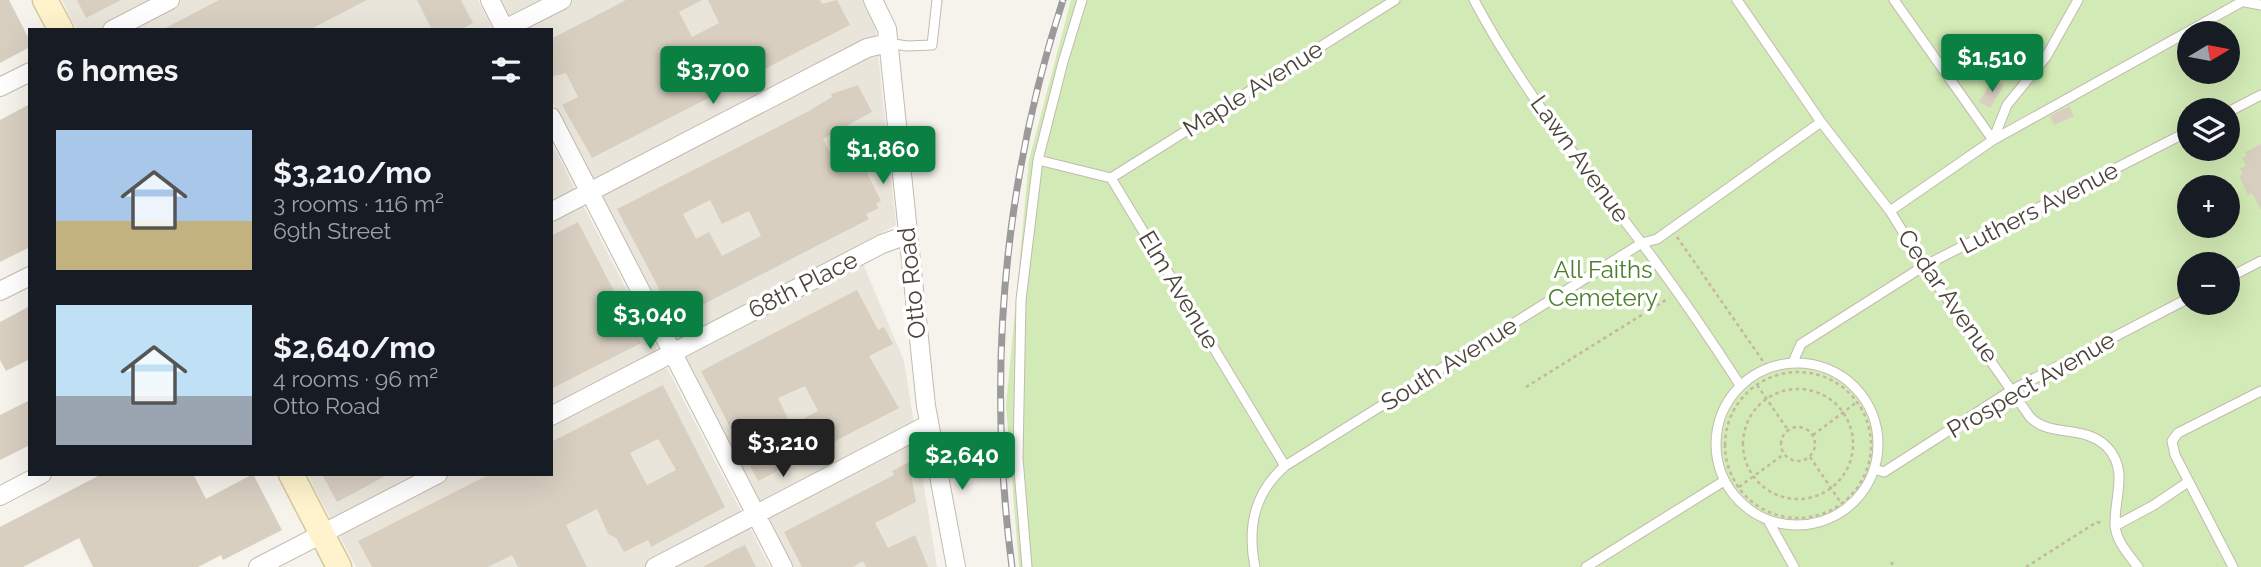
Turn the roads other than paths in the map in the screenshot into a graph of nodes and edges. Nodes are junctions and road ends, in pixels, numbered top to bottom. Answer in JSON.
{"nodes":[{"id":1,"x":46,"y":0,"type":"edge"},
{"id":2,"x":170,"y":0,"type":"edge"},
{"id":3,"x":489,"y":0,"type":"edge"},
{"id":4,"x":562,"y":0,"type":"edge"},
{"id":5,"x":873,"y":0,"type":"edge"},
{"id":6,"x":937,"y":0,"type":"edge"},
{"id":7,"x":1082,"y":0,"type":"edge"},
{"id":8,"x":1395,"y":0,"type":"edge"},
{"id":9,"x":1474,"y":0,"type":"edge"},
{"id":10,"x":1737,"y":0,"type":"edge"},
{"id":11,"x":1894,"y":0,"type":"edge"},
{"id":12,"x":2078,"y":0,"type":"edge"},
{"id":13,"x":2245,"y":1,"type":"edge"},
{"id":14,"x":2261,"y":5,"type":"edge"},
{"id":15,"x":60,"y":28,"type":"edge"},
{"id":16,"x":116,"y":28,"type":"edge"},
{"id":17,"x":503,"y":28,"type":"edge"},
{"id":18,"x":508,"y":28,"type":"edge"},
{"id":19,"x":888,"y":43,"type":"junction"},
{"id":20,"x":28,"y":73,"type":"edge"},
{"id":21,"x":0,"y":87,"type":"edge"},
{"id":22,"x":2261,"y":95,"type":"edge"},
{"id":23,"x":2240,"y":106,"type":"edge"},
{"id":24,"x":553,"y":121,"type":"edge"},
{"id":25,"x":1821,"y":122,"type":"junction"},
{"id":26,"x":2177,"y":137,"type":"edge"},
{"id":27,"x":1993,"y":141,"type":"junction"},
{"id":28,"x":1038,"y":160,"type":"junction"},
{"id":29,"x":1111,"y":178,"type":"junction"},
{"id":30,"x":591,"y":191,"type":"junction"},
{"id":31,"x":553,"y":211,"type":"edge"},
{"id":32,"x":1890,"y":211,"type":"junction"},
{"id":33,"x":907,"y":235,"type":"junction"},
{"id":34,"x":1642,"y":243,"type":"junction"},
{"id":35,"x":2261,"y":261,"type":"edge"},
{"id":36,"x":1924,"y":266,"type":"junction"},
{"id":37,"x":2240,"y":272,"type":"edge"},
{"id":38,"x":28,"y":277,"type":"edge"},
{"id":39,"x":0,"y":291,"type":"edge"},
{"id":40,"x":2177,"y":304,"type":"edge"},
{"id":41,"x":672,"y":352,"type":"junction"},
{"id":42,"x":1793,"y":362,"type":"junction"},
{"id":43,"x":1740,"y":385,"type":"junction"},
{"id":44,"x":2012,"y":390,"type":"junction"},
{"id":45,"x":2261,"y":391,"type":"edge"},
{"id":46,"x":553,"y":415,"type":"edge"},
{"id":47,"x":929,"y":424,"type":"junction"},
{"id":48,"x":1285,"y":467,"type":"junction"},
{"id":49,"x":1874,"y":469,"type":"junction"},
{"id":50,"x":38,"y":476,"type":"edge"},
{"id":51,"x":291,"y":476,"type":"edge"},
{"id":52,"x":434,"y":476,"type":"edge"},
{"id":53,"x":1724,"y":481,"type":"junction"},
{"id":54,"x":2188,"y":482,"type":"junction"},
{"id":55,"x":0,"y":496,"type":"edge"},
{"id":56,"x":756,"y":515,"type":"junction"},
{"id":57,"x":1769,"y":522,"type":"junction"},
{"id":58,"x":2115,"y":526,"type":"junction"},
{"id":59,"x":322,"y":534,"type":"junction"},
{"id":60,"x":258,"y":567,"type":"edge"},
{"id":61,"x":339,"y":567,"type":"edge"},
{"id":62,"x":655,"y":567,"type":"edge"},
{"id":63,"x":783,"y":567,"type":"edge"},
{"id":64,"x":956,"y":567,"type":"edge"},
{"id":65,"x":1027,"y":567,"type":"edge"},
{"id":66,"x":1255,"y":567,"type":"edge"},
{"id":67,"x":1586,"y":567,"type":"edge"},
{"id":68,"x":1794,"y":567,"type":"edge"},
{"id":69,"x":2138,"y":567,"type":"edge"},
{"id":70,"x":2233,"y":567,"type":"edge"}],
"edges":[{"from":1,"to":15,"type":"main road"},
{"from":2,"to":16,"type":"street"},
{"from":3,"to":17,"type":"street"},
{"from":4,"to":18,"type":"street"},
{"from":5,"to":19,"type":"street","name":"Otto Road"},
{"from":6,"to":19,"type":"lane"},
{"from":7,"to":28,"type":"lane"},
{"from":8,"to":29,"type":"lane","name":"Maple Avenue"},
{"from":9,"to":34,"type":"lane","name":"Lawn Avenue"},
{"from":10,"to":25,"type":"lane","name":"Cedar Avenue"},
{"from":11,"to":27,"type":"lane"},
{"from":12,"to":27,"type":"lane"},
{"from":13,"to":14,"type":"lane"},
{"from":13,"to":27,"type":"lane"},
{"from":19,"to":30,"type":"street"},
{"from":19,"to":33,"type":"street","name":"Otto Road"},
{"from":20,"to":21,"type":"street"},
{"from":22,"to":23,"type":"lane"},
{"from":24,"to":30,"type":"street"},
{"from":25,"to":32,"type":"lane","name":"Cedar Avenue"},
{"from":25,"to":34,"type":"lane","name":"South Avenue"},
{"from":26,"to":36,"type":"lane","name":"Luthers Avenue"},
{"from":27,"to":32,"type":"lane"},
{"from":28,"to":29,"type":"lane"},
{"from":28,"to":65,"type":"lane"},
{"from":29,"to":48,"type":"lane","name":"Elm Avenue"},
{"from":30,"to":31,"type":"street"},
{"from":30,"to":41,"type":"street"},
{"from":32,"to":36,"type":"lane","name":"Cedar Avenue"},
{"from":33,"to":41,"type":"street","name":"68th Place"},
{"from":33,"to":47,"type":"street","name":"Otto Road"},
{"from":34,"to":43,"type":"lane","name":"Lawn Avenue"},
{"from":34,"to":48,"type":"lane","name":"South Avenue"},
{"from":35,"to":37,"type":"lane"},
{"from":36,"to":42,"type":"lane","name":"Luthers Avenue"},
{"from":36,"to":44,"type":"lane","name":"Cedar Avenue"},
{"from":38,"to":39,"type":"street"},
{"from":40,"to":44,"type":"lane","name":"Prospect Avenue"},
{"from":41,"to":46,"type":"street","name":"68th Place"},
{"from":41,"to":56,"type":"street"},
{"from":42,"to":43,"type":"lane"},
{"from":42,"to":49,"type":"lane"},
{"from":43,"to":53,"type":"lane"},
{"from":44,"to":49,"type":"lane","name":"Prospect Avenue"},
{"from":44,"to":58,"type":"lane","name":"Cedar Avenue"},
{"from":45,"to":54,"type":"lane"},
{"from":47,"to":56,"type":"street"},
{"from":47,"to":64,"type":"street","name":"Otto Road"},
{"from":48,"to":66,"type":"lane","name":"South Avenue"},
{"from":49,"to":57,"type":"lane"},
{"from":50,"to":55,"type":"street"},
{"from":51,"to":59,"type":"main road"},
{"from":52,"to":59,"type":"street"},
{"from":53,"to":57,"type":"lane"},
{"from":53,"to":67,"type":"lane"},
{"from":54,"to":58,"type":"lane"},
{"from":54,"to":70,"type":"lane"},
{"from":56,"to":62,"type":"street"},
{"from":56,"to":63,"type":"street"},
{"from":57,"to":68,"type":"lane"},
{"from":58,"to":69,"type":"lane"},
{"from":59,"to":60,"type":"street"},
{"from":59,"to":61,"type":"main road"}]}
